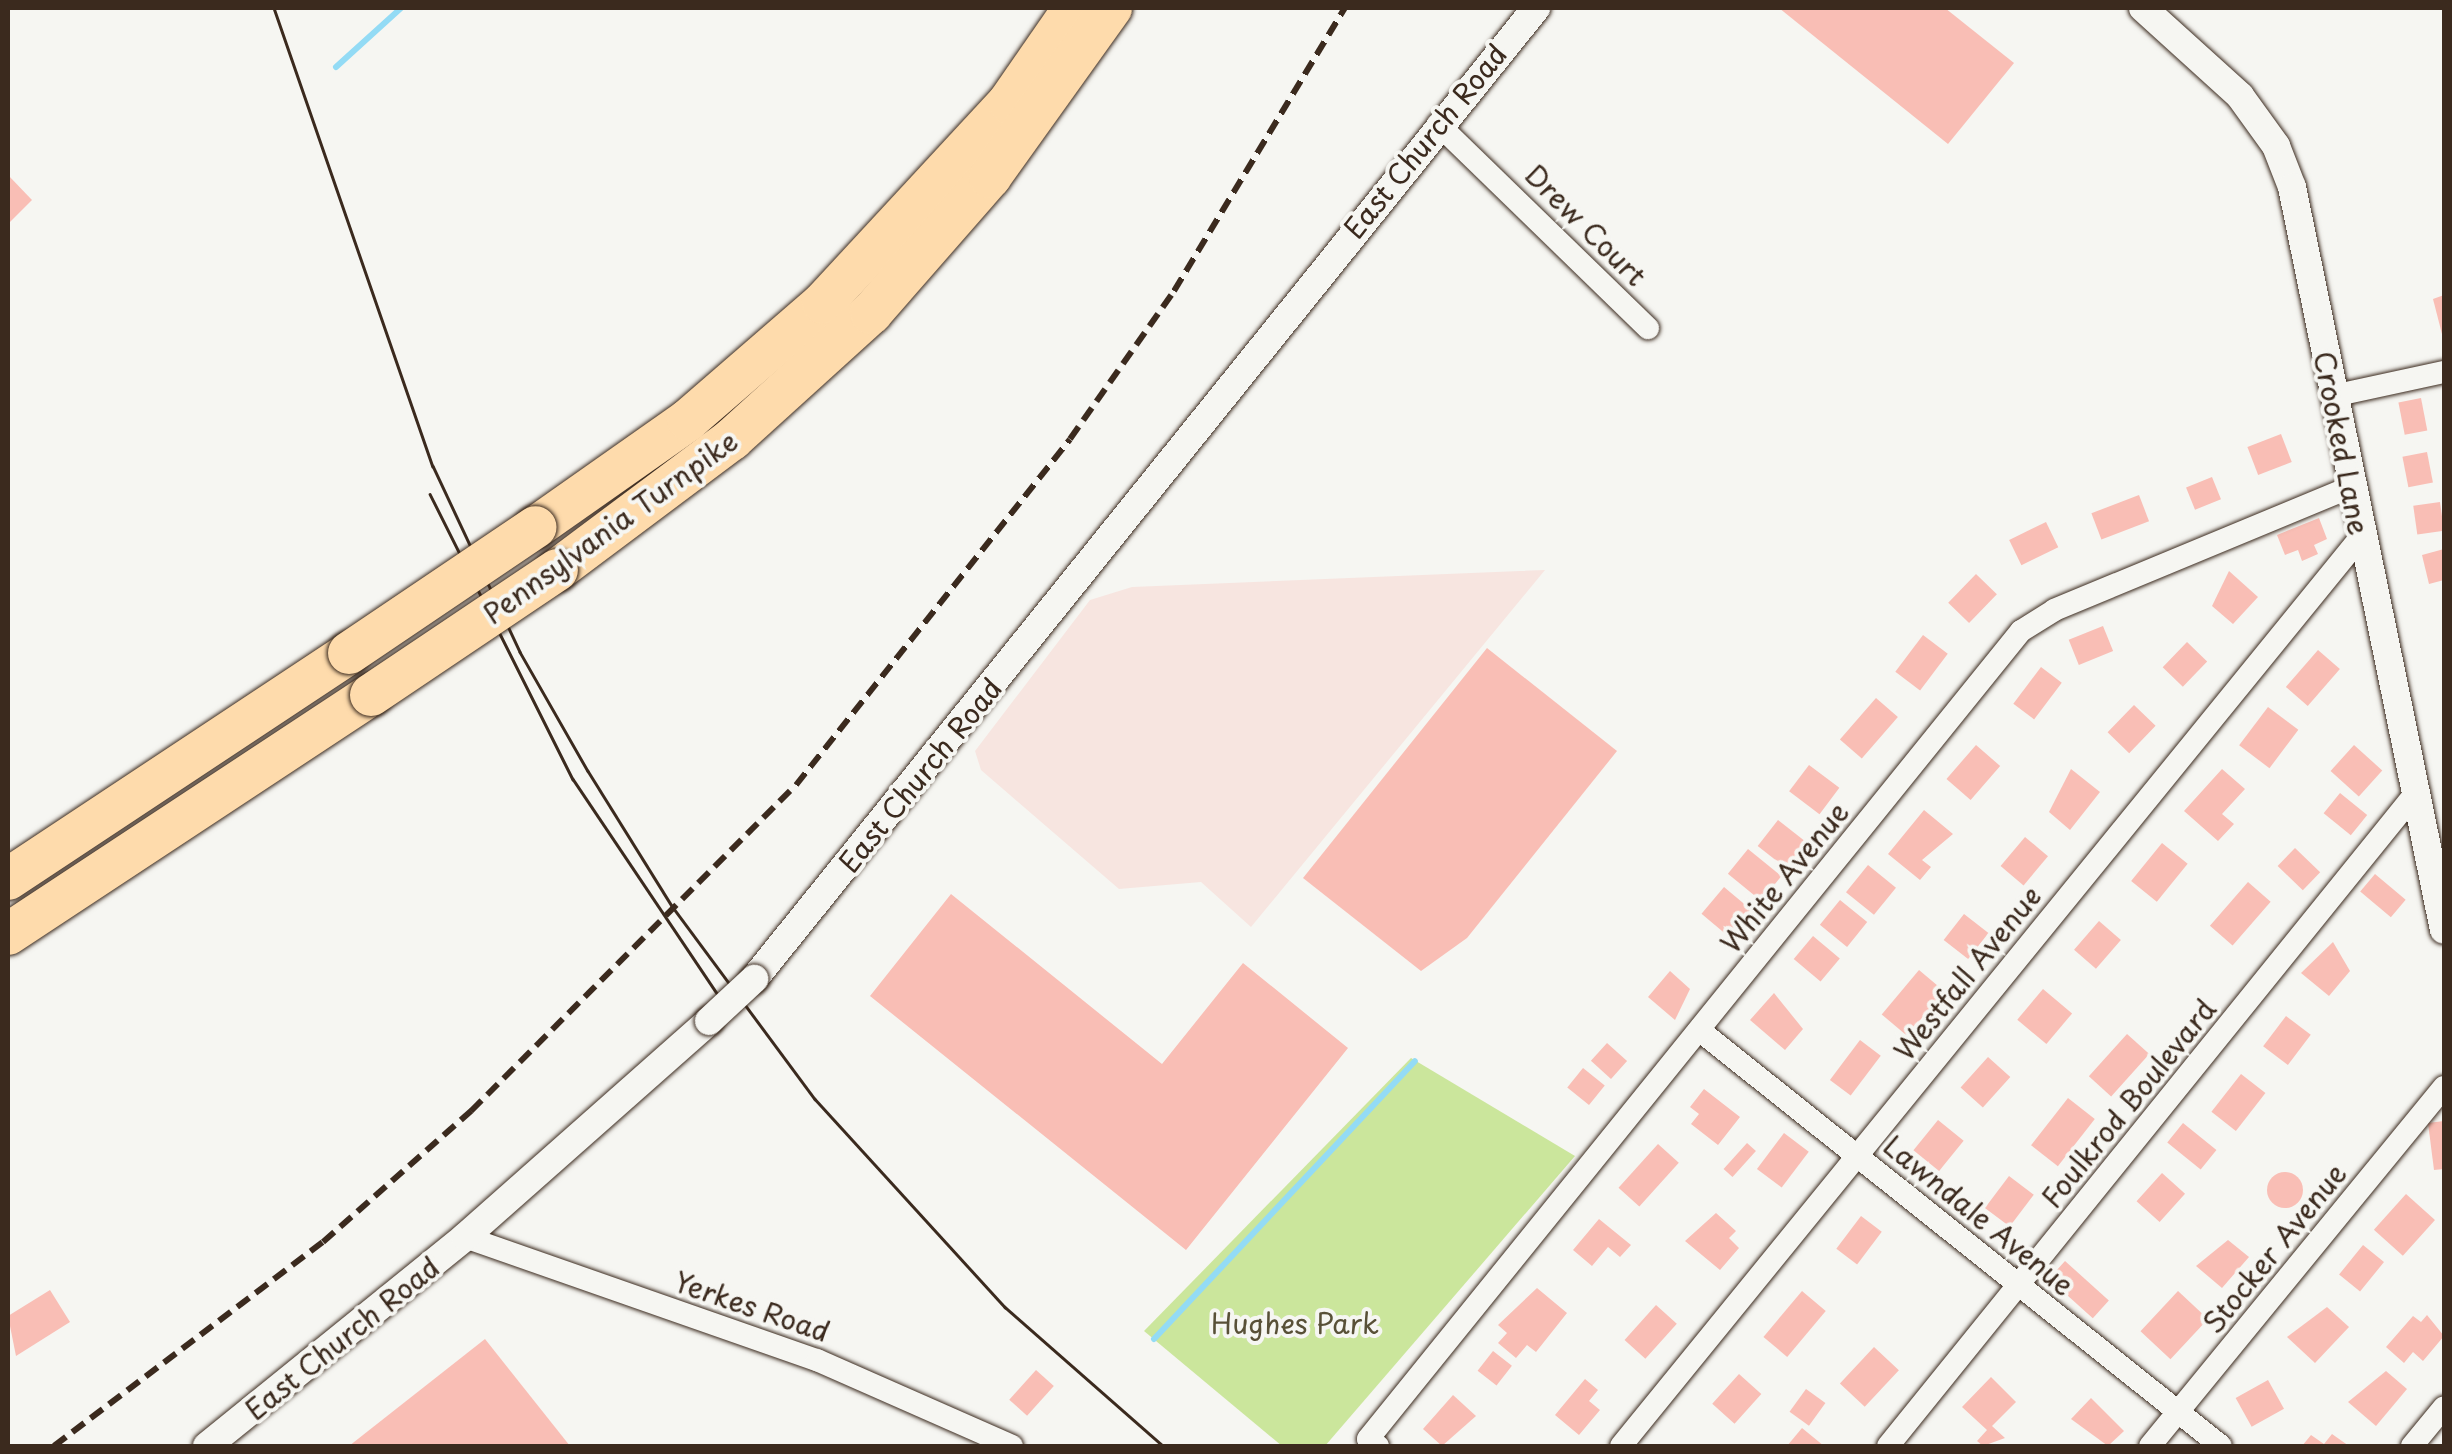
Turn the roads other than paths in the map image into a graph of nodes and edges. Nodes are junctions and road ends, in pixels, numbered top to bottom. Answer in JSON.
{"nodes":[{"id":1,"x":1074,"y":8,"type":"edge"},
{"id":2,"x":1111,"y":8,"type":"edge"},
{"id":3,"x":1536,"y":8,"type":"edge"},
{"id":4,"x":2143,"y":8,"type":"edge"},
{"id":5,"x":1438,"y":124,"type":"junction"},
{"id":6,"x":1648,"y":328,"type":"dead end"},
{"id":7,"x":2444,"y":372,"type":"edge"},
{"id":8,"x":2332,"y":396,"type":"junction"},
{"id":9,"x":2349,"y":488,"type":"junction"},
{"id":10,"x":2360,"y":538,"type":"junction"},
{"id":11,"x":2414,"y":795,"type":"junction"},
{"id":12,"x":2433,"y":828,"type":"edge"},
{"id":13,"x":8,"y":879,"type":"edge"},
{"id":14,"x":2444,"y":930,"type":"edge"},
{"id":15,"x":8,"y":934,"type":"edge"},
{"id":16,"x":1699,"y":1030,"type":"junction"},
{"id":17,"x":2444,"y":1087,"type":"edge"},
{"id":18,"x":1858,"y":1155,"type":"junction"},
{"id":19,"x":465,"y":1237,"type":"junction"},
{"id":20,"x":2019,"y":1286,"type":"junction"},
{"id":21,"x":2444,"y":1408,"type":"edge"},
{"id":22,"x":2178,"y":1411,"type":"junction"},
{"id":23,"x":1373,"y":1443,"type":"edge"},
{"id":24,"x":206,"y":1446,"type":"edge"},
{"id":25,"x":1012,"y":1446,"type":"edge"},
{"id":26,"x":1621,"y":1446,"type":"edge"},
{"id":27,"x":1888,"y":1446,"type":"edge"},
{"id":28,"x":2150,"y":1446,"type":"edge"},
{"id":29,"x":2221,"y":1446,"type":"edge"},
{"id":30,"x":2412,"y":1446,"type":"edge"}],
"edges":[{"from":1,"to":13,"type":"highway","name":"Pennsylvania Turnpike","bridge":true},
{"from":2,"to":15,"type":"highway","name":"Pennsylvania Turnpike","bridge":true},
{"from":3,"to":5,"type":"street","name":"East Church Road"},
{"from":4,"to":8,"type":"street","name":"Crooked Lane"},
{"from":5,"to":6,"type":"street","name":"Drew Court"},
{"from":5,"to":19,"type":"street","name":"East Church Road","bridge":true},
{"from":7,"to":8,"type":"street"},
{"from":8,"to":9,"type":"street","name":"Crooked Lane"},
{"from":9,"to":10,"type":"street","name":"Crooked Lane"},
{"from":9,"to":16,"type":"street","name":"White Avenue"},
{"from":10,"to":11,"type":"street","name":"Crooked Lane"},
{"from":10,"to":18,"type":"street","name":"Westfall Avenue"},
{"from":11,"to":12,"type":"street","name":"Crooked Lane"},
{"from":11,"to":20,"type":"street","name":"Foulkrod Boulevard"},
{"from":12,"to":14,"type":"street","name":"Crooked Lane"},
{"from":16,"to":18,"type":"street","name":"Lawndale Avenue"},
{"from":16,"to":23,"type":"street","name":"White Avenue"},
{"from":17,"to":22,"type":"street","name":"Stocker Avenue"},
{"from":18,"to":20,"type":"street","name":"Lawndale Avenue"},
{"from":18,"to":26,"type":"street","name":"Westfall Avenue"},
{"from":19,"to":24,"type":"street","name":"East Church Road"},
{"from":19,"to":25,"type":"street","name":"Yerkes Road"},
{"from":20,"to":22,"type":"street","name":"Lawndale Avenue"},
{"from":20,"to":27,"type":"street","name":"Foulkrod Boulevard"},
{"from":21,"to":30,"type":"street"},
{"from":22,"to":28,"type":"street","name":"Stocker Avenue"},
{"from":22,"to":29,"type":"street","name":"Lawndale Avenue"}]}
